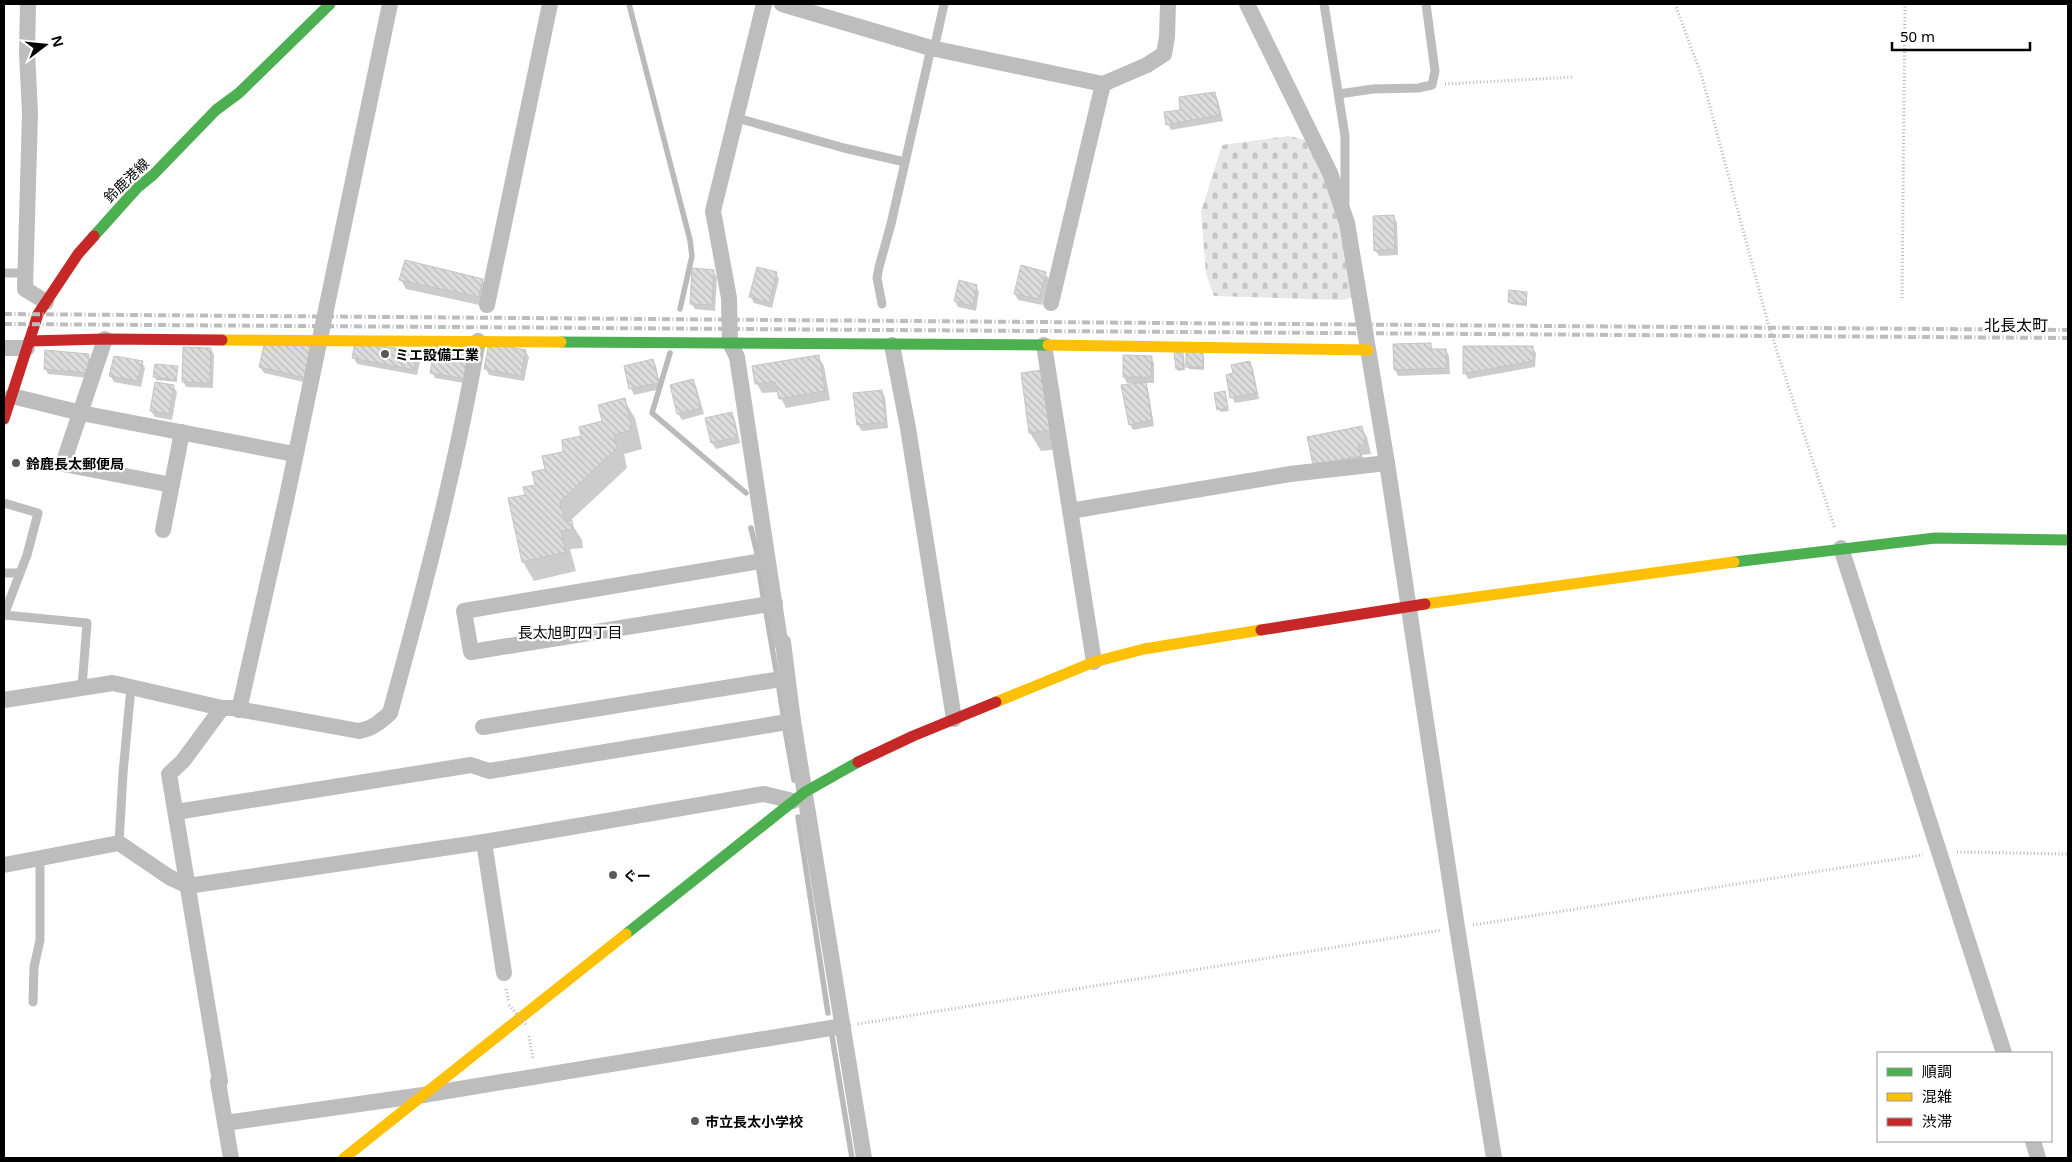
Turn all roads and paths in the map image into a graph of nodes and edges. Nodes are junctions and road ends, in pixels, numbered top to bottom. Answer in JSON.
{"nodes":[{"id":1,"x":28,"y":4,"type":"edge"},
{"id":2,"x":330,"y":4,"type":"edge"},
{"id":3,"x":390,"y":4,"type":"edge"},
{"id":4,"x":550,"y":4,"type":"edge"},
{"id":5,"x":764,"y":4,"type":"edge"},
{"id":6,"x":782,"y":4,"type":"edge"},
{"id":7,"x":944,"y":4,"type":"edge"},
{"id":8,"x":1168,"y":4,"type":"edge"},
{"id":9,"x":1247,"y":4,"type":"edge"},
{"id":10,"x":1324,"y":4,"type":"edge"},
{"id":11,"x":1426,"y":4,"type":"edge"},
{"id":12,"x":1675,"y":4,"type":"edge"},
{"id":13,"x":1905,"y":4,"type":"edge"},
{"id":14,"x":933,"y":48,"type":"junction"},
{"id":15,"x":1574,"y":77,"type":"dead end"},
{"id":16,"x":1103,"y":84,"type":"junction"},
{"id":17,"x":1432,"y":84,"type":"junction"},
{"id":18,"x":1338,"y":94,"type":"junction"},
{"id":19,"x":737,"y":118,"type":"junction"},
{"id":20,"x":905,"y":162,"type":"junction"},
{"id":21,"x":1345,"y":214,"type":"junction"},
{"id":22,"x":4,"y":273,"type":"edge"},
{"id":23,"x":26,"y":273,"type":"junction"},
{"id":24,"x":1902,"y":298,"type":"dead end"},
{"id":25,"x":46,"y":302,"type":"junction"},
{"id":26,"x":1051,"y":303,"type":"dead end"},
{"id":27,"x":882,"y":304,"type":"dead end"},
{"id":28,"x":487,"y":305,"type":"dead end"},
{"id":29,"x":105,"y":339,"type":"junction"},
{"id":30,"x":318,"y":341,"type":"junction"},
{"id":31,"x":478,"y":341,"type":"junction"},
{"id":32,"x":730,"y":343,"type":"junction"},
{"id":33,"x":892,"y":344,"type":"junction"},
{"id":34,"x":28,"y":345,"type":"junction"},
{"id":35,"x":1044,"y":345,"type":"junction"},
{"id":36,"x":4,"y":348,"type":"edge"},
{"id":37,"x":1368,"y":350,"type":"junction"},
{"id":38,"x":12,"y":396,"type":"junction"},
{"id":39,"x":81,"y":413,"type":"junction"},
{"id":40,"x":4,"y":419,"type":"edge"},
{"id":41,"x":182,"y":432,"type":"junction"},
{"id":42,"x":294,"y":454,"type":"junction"},
{"id":43,"x":1386,"y":462,"type":"junction"},
{"id":44,"x":172,"y":485,"type":"junction"},
{"id":45,"x":4,"y":503,"type":"edge"},
{"id":46,"x":1070,"y":510,"type":"junction"},
{"id":47,"x":163,"y":530,"type":"dead end"},
{"id":48,"x":2068,"y":540,"type":"edge"},
{"id":49,"x":1841,"y":548,"type":"junction"},
{"id":50,"x":767,"y":560,"type":"junction"},
{"id":51,"x":4,"y":573,"type":"edge"},
{"id":52,"x":20,"y":573,"type":"junction"},
{"id":53,"x":774,"y":603,"type":"junction"},
{"id":54,"x":1408,"y":606,"type":"junction"},
{"id":55,"x":1094,"y":662,"type":"junction"},
{"id":56,"x":787,"y":678,"type":"junction"},
{"id":57,"x":82,"y":687,"type":"junction"},
{"id":58,"x":131,"y":687,"type":"junction"},
{"id":59,"x":4,"y":700,"type":"edge"},
{"id":60,"x":222,"y":708,"type":"junction"},
{"id":61,"x":239,"y":710,"type":"junction"},
{"id":62,"x":954,"y":719,"type":"junction"},
{"id":63,"x":793,"y":720,"type":"junction"},
{"id":64,"x":483,"y":727,"type":"dead end"},
{"id":65,"x":799,"y":796,"type":"junction"},
{"id":66,"x":176,"y":812,"type":"junction"},
{"id":67,"x":484,"y":842,"type":"junction"},
{"id":68,"x":119,"y":843,"type":"junction"},
{"id":69,"x":1939,"y":852,"type":"junction"},
{"id":70,"x":2068,"y":854,"type":"edge"},
{"id":71,"x":40,"y":859,"type":"junction"},
{"id":72,"x":4,"y":865,"type":"edge"},
{"id":73,"x":188,"y":886,"type":"junction"},
{"id":74,"x":1457,"y":927,"type":"junction"},
{"id":75,"x":504,"y":973,"type":"dead end"},
{"id":76,"x":33,"y":1002,"type":"dead end"},
{"id":77,"x":509,"y":1005,"type":"dead end"},
{"id":78,"x":842,"y":1026,"type":"junction"},
{"id":79,"x":2004,"y":1052,"type":"edge"},
{"id":80,"x":532,"y":1059,"type":"dead end"},
{"id":81,"x":423,"y":1095,"type":"junction"},
{"id":82,"x":225,"y":1123,"type":"junction"},
{"id":83,"x":2032,"y":1142,"type":"edge"},
{"id":84,"x":231,"y":1158,"type":"edge"},
{"id":85,"x":344,"y":1158,"type":"edge"},
{"id":86,"x":864,"y":1158,"type":"edge"},
{"id":87,"x":1494,"y":1158,"type":"edge"},
{"id":88,"x":2038,"y":1158,"type":"edge"}],
"edges":[{"from":1,"to":23,"type":"street"},
{"from":2,"to":25,"type":"street","name":"鈴鹿港線"},
{"from":3,"to":30,"type":"street"},
{"from":4,"to":28,"type":"street"},
{"from":5,"to":19,"type":"street"},
{"from":6,"to":14,"type":"street"},
{"from":7,"to":14,"type":"lane"},
{"from":8,"to":16,"type":"street"},
{"from":9,"to":21,"type":"street"},
{"from":10,"to":18,"type":"lane"},
{"from":11,"to":17,"type":"lane"},
{"from":12,"to":49,"type":"path"},
{"from":13,"to":24,"type":"path"},
{"from":14,"to":16,"type":"street"},
{"from":14,"to":20,"type":"lane"},
{"from":15,"to":17,"type":"path"},
{"from":16,"to":26,"type":"street"},
{"from":17,"to":18,"type":"lane"},
{"from":18,"to":21,"type":"lane"},
{"from":19,"to":20,"type":"lane"},
{"from":19,"to":32,"type":"street"},
{"from":20,"to":27,"type":"lane"},
{"from":21,"to":37,"type":"street"},
{"from":22,"to":23,"type":"lane"},
{"from":23,"to":25,"type":"street"},
{"from":25,"to":34,"type":"street","name":"鈴鹿港線"},
{"from":29,"to":30,"type":"street"},
{"from":29,"to":34,"type":"street"},
{"from":29,"to":39,"type":"street"},
{"from":30,"to":31,"type":"street"},
{"from":30,"to":42,"type":"street"},
{"from":31,"to":32,"type":"street"},
{"from":31,"to":61,"type":"street"},
{"from":32,"to":33,"type":"street"},
{"from":32,"to":50,"type":"street"},
{"from":33,"to":35,"type":"street"},
{"from":33,"to":62,"type":"street"},
{"from":34,"to":36,"type":"street"},
{"from":34,"to":38,"type":"street","name":"鈴鹿港線"},
{"from":35,"to":37,"type":"street"},
{"from":35,"to":46,"type":"street"},
{"from":37,"to":43,"type":"street"},
{"from":38,"to":39,"type":"street"},
{"from":38,"to":40,"type":"street","name":"鈴鹿港線"},
{"from":39,"to":41,"type":"street"},
{"from":39,"to":44,"type":"street"},
{"from":41,"to":42,"type":"street"},
{"from":41,"to":44,"type":"street"},
{"from":42,"to":61,"type":"street"},
{"from":43,"to":46,"type":"street"},
{"from":43,"to":54,"type":"street"},
{"from":44,"to":47,"type":"street"},
{"from":45,"to":52,"type":"lane"},
{"from":46,"to":55,"type":"street"},
{"from":48,"to":49,"type":"street"},
{"from":49,"to":54,"type":"street"},
{"from":49,"to":69,"type":"street"},
{"from":50,"to":53,"type":"street"},
{"from":50,"to":53,"type":"street"},
{"from":51,"to":52,"type":"lane"},
{"from":52,"to":57,"type":"lane"},
{"from":53,"to":56,"type":"street"},
{"from":54,"to":55,"type":"street"},
{"from":54,"to":74,"type":"street"},
{"from":55,"to":62,"type":"street"},
{"from":56,"to":63,"type":"street"},
{"from":56,"to":64,"type":"street"},
{"from":57,"to":58,"type":"street"},
{"from":57,"to":59,"type":"street"},
{"from":58,"to":60,"type":"street"},
{"from":58,"to":68,"type":"lane"},
{"from":60,"to":61,"type":"street"},
{"from":60,"to":66,"type":"street"},
{"from":62,"to":65,"type":"street"},
{"from":63,"to":65,"type":"street"},
{"from":63,"to":66,"type":"street"},
{"from":65,"to":67,"type":"street"},
{"from":65,"to":78,"type":"street"},
{"from":65,"to":81,"type":"street"},
{"from":66,"to":73,"type":"street"},
{"from":67,"to":73,"type":"street"},
{"from":67,"to":75,"type":"street"},
{"from":68,"to":71,"type":"street"},
{"from":68,"to":73,"type":"street"},
{"from":69,"to":70,"type":"path"},
{"from":69,"to":74,"type":"path"},
{"from":69,"to":79,"type":"street"},
{"from":71,"to":72,"type":"street"},
{"from":71,"to":76,"type":"lane"},
{"from":73,"to":82,"type":"street"},
{"from":74,"to":78,"type":"path"},
{"from":74,"to":87,"type":"street"},
{"from":77,"to":80,"type":"path","bridge":true},
{"from":78,"to":81,"type":"street"},
{"from":78,"to":86,"type":"street"},
{"from":81,"to":82,"type":"street"},
{"from":81,"to":85,"type":"street"},
{"from":82,"to":84,"type":"street"},
{"from":83,"to":88,"type":"street"}]}
